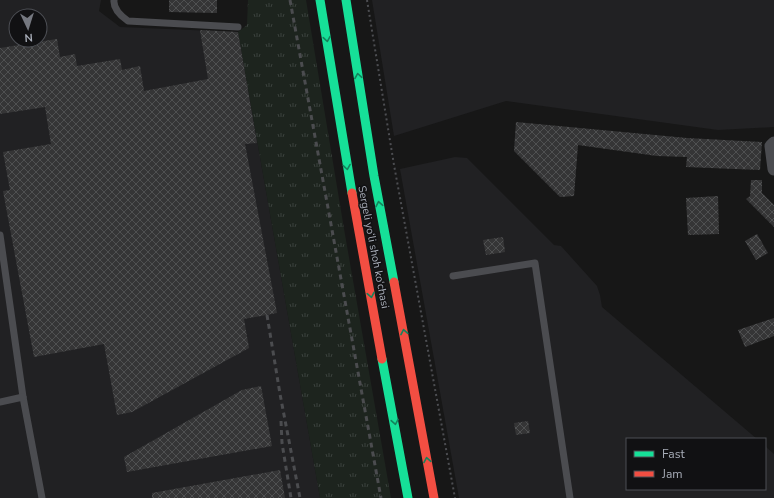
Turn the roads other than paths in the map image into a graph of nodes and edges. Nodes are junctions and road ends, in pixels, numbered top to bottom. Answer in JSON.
{"nodes":[{"id":1,"x":114,"y":0,"type":"edge"},
{"id":2,"x":320,"y":0,"type":"edge"},
{"id":3,"x":346,"y":0,"type":"edge"},
{"id":4,"x":238,"y":27,"type":"dead end"},
{"id":5,"x":774,"y":142,"type":"edge"},
{"id":6,"x":774,"y":169,"type":"edge"},
{"id":7,"x":0,"y":235,"type":"edge"},
{"id":8,"x":453,"y":276,"type":"dead end"},
{"id":9,"x":23,"y":397,"type":"junction"},
{"id":10,"x":0,"y":402,"type":"edge"},
{"id":11,"x":42,"y":498,"type":"edge"},
{"id":12,"x":408,"y":498,"type":"edge"},
{"id":13,"x":434,"y":498,"type":"edge"},
{"id":14,"x":570,"y":498,"type":"edge"}],
"edges":[{"from":1,"to":4,"type":"lane"},
{"from":2,"to":12,"type":"main road","name":"Sergeli yo‘li shoh ko‘chasi","one_way":true},
{"from":13,"to":3,"type":"main road","name":"Sergeli yo‘li shoh ko‘chasi","one_way":true},
{"from":5,"to":6,"type":"street"},
{"from":7,"to":9,"type":"lane"},
{"from":8,"to":14,"type":"lane"},
{"from":9,"to":10,"type":"lane"},
{"from":9,"to":11,"type":"lane"}]}
